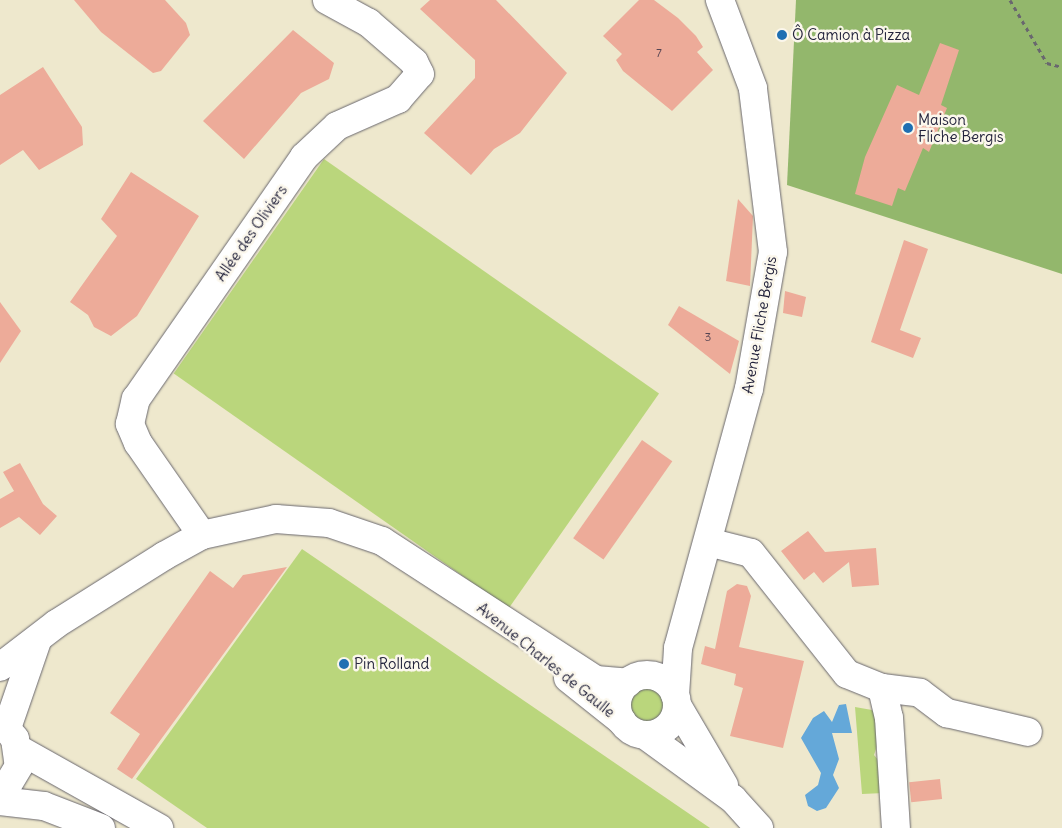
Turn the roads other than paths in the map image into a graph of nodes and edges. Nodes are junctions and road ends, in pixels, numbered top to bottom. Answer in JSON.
{"nodes":[{"id":1,"x":327,"y":0,"type":"edge"},
{"id":2,"x":720,"y":0,"type":"edge"},
{"id":3,"x":202,"y":536,"type":"junction"},
{"id":4,"x":708,"y":542,"type":"junction"},
{"id":5,"x":469,"y":598,"type":"junction"},
{"id":6,"x":36,"y":641,"type":"junction"},
{"id":7,"x":678,"y":648,"type":"junction"},
{"id":8,"x":0,"y":667,"type":"edge"},
{"id":9,"x":635,"y":679,"type":"junction"},
{"id":10,"x":882,"y":688,"type":"junction"},
{"id":11,"x":676,"y":700,"type":"junction"},
{"id":12,"x":622,"y":721,"type":"junction"},
{"id":13,"x":1028,"y":732,"type":"dead end"},
{"id":14,"x":8,"y":733,"type":"edge"},
{"id":15,"x":645,"y":735,"type":"junction"},
{"id":16,"x":0,"y":799,"type":"edge"},
{"id":17,"x":733,"y":799,"type":"junction"},
{"id":18,"x":101,"y":828,"type":"edge"},
{"id":19,"x":159,"y":828,"type":"edge"},
{"id":20,"x":758,"y":828,"type":"edge"},
{"id":21,"x":896,"y":828,"type":"edge"}],
"edges":[{"from":1,"to":3,"type":"street","name":"Allée des Oliviers"},
{"from":2,"to":4,"type":"street","name":"Avenue Fliche Bergis"},
{"from":3,"to":5,"type":"street","name":"Avenue Charles de Gaulle"},
{"from":3,"to":6,"type":"street","name":"Avenue Charles de Gaulle"},
{"from":4,"to":7,"type":"street","name":"Avenue Fliche Bergis"},
{"from":4,"to":10,"type":"street"},
{"from":5,"to":9,"type":"street","name":"Avenue Charles de Gaulle"},
{"from":5,"to":12,"type":"street","name":"Avenue Charles de Gaulle"},
{"from":6,"to":8,"type":"street","name":"Avenue Charles de Gaulle"},
{"from":6,"to":14,"type":"street"},
{"from":7,"to":9,"type":"street"},
{"from":7,"to":11,"type":"street","name":"Avenue Fliche Bergis"},
{"from":9,"to":11,"type":"street"},
{"from":9,"to":12,"type":"street"},
{"from":10,"to":13,"type":"street"},
{"from":10,"to":21,"type":"street"},
{"from":11,"to":15,"type":"street"},
{"from":11,"to":17,"type":"street"},
{"from":12,"to":15,"type":"street"},
{"from":14,"to":16,"type":"street"},
{"from":14,"to":19,"type":"street"},
{"from":15,"to":17,"type":"street"},
{"from":16,"to":18,"type":"street"},
{"from":17,"to":20,"type":"street"}]}
